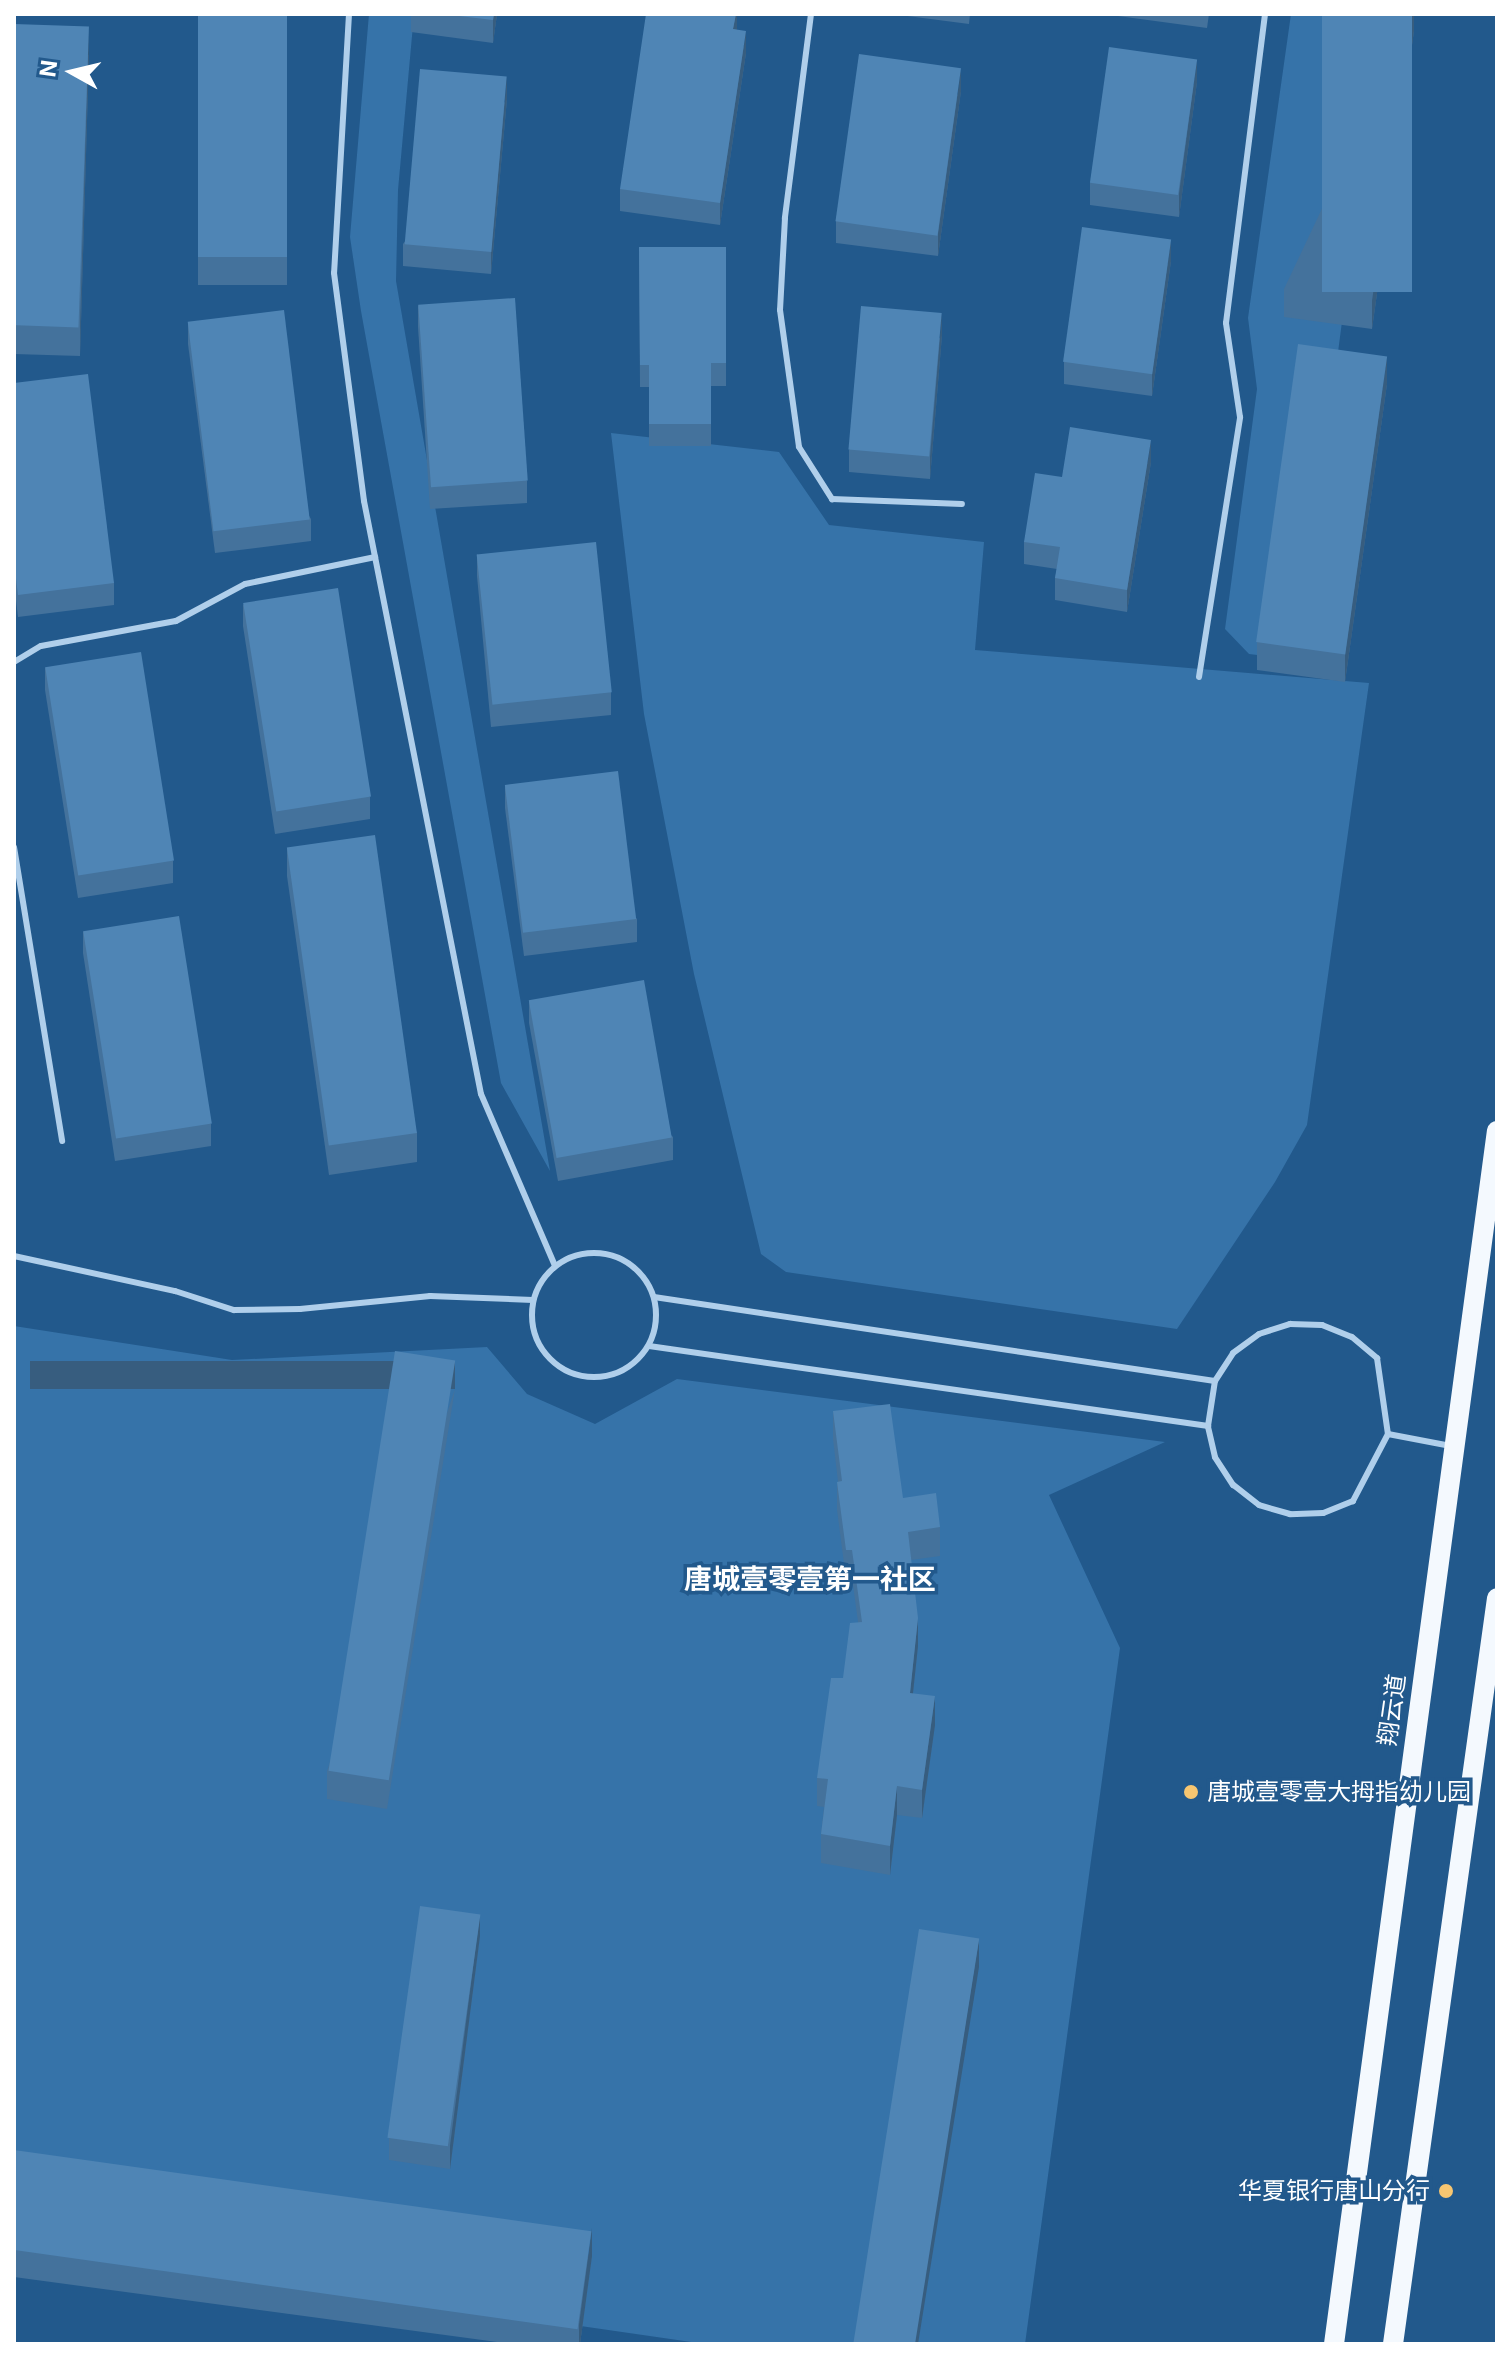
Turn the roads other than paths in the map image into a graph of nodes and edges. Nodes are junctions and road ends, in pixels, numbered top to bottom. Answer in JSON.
{"nodes":[{"id":1,"x":349,"y":14,"type":"edge"},
{"id":2,"x":811,"y":14,"type":"edge"},
{"id":3,"x":1265,"y":14,"type":"edge"},
{"id":4,"x":962,"y":504,"type":"dead end"},
{"id":5,"x":375,"y":557,"type":"junction"},
{"id":6,"x":14,"y":662,"type":"edge"},
{"id":7,"x":1199,"y":677,"type":"dead end"},
{"id":8,"x":14,"y":847,"type":"edge"},
{"id":9,"x":1497,"y":1131,"type":"edge"},
{"id":10,"x":62,"y":1141,"type":"dead end"},
{"id":11,"x":14,"y":1256,"type":"edge"},
{"id":12,"x":555,"y":1266,"type":"junction"},
{"id":13,"x":654,"y":1297,"type":"junction"},
{"id":14,"x":533,"y":1300,"type":"junction"},
{"id":15,"x":649,"y":1346,"type":"junction"},
{"id":16,"x":1215,"y":1381,"type":"junction"},
{"id":17,"x":1208,"y":1426,"type":"junction"},
{"id":18,"x":1388,"y":1434,"type":"junction"},
{"id":19,"x":1453,"y":1447,"type":"junction"},
{"id":20,"x":1497,"y":1598,"type":"edge"},
{"id":21,"x":1334,"y":2344,"type":"edge"},
{"id":22,"x":1393,"y":2344,"type":"edge"}],
"edges":[{"from":1,"to":5,"type":"lane"},
{"from":2,"to":4,"type":"lane"},
{"from":3,"to":7,"type":"lane"},
{"from":5,"to":6,"type":"lane"},
{"from":5,"to":12,"type":"lane"},
{"from":8,"to":10,"type":"lane"},
{"from":9,"to":19,"type":"main road","name":"翔云道"},
{"from":11,"to":14,"type":"lane"},
{"from":12,"to":13,"type":"lane"},
{"from":12,"to":14,"type":"lane"},
{"from":13,"to":15,"type":"lane"},
{"from":13,"to":16,"type":"lane"},
{"from":14,"to":15,"type":"lane"},
{"from":15,"to":17,"type":"lane"},
{"from":16,"to":17,"type":"lane"},
{"from":16,"to":18,"type":"lane"},
{"from":17,"to":18,"type":"lane"},
{"from":18,"to":19,"type":"lane"},
{"from":19,"to":21,"type":"main road","name":"翔云道"},
{"from":20,"to":22,"type":"main road"}]}
